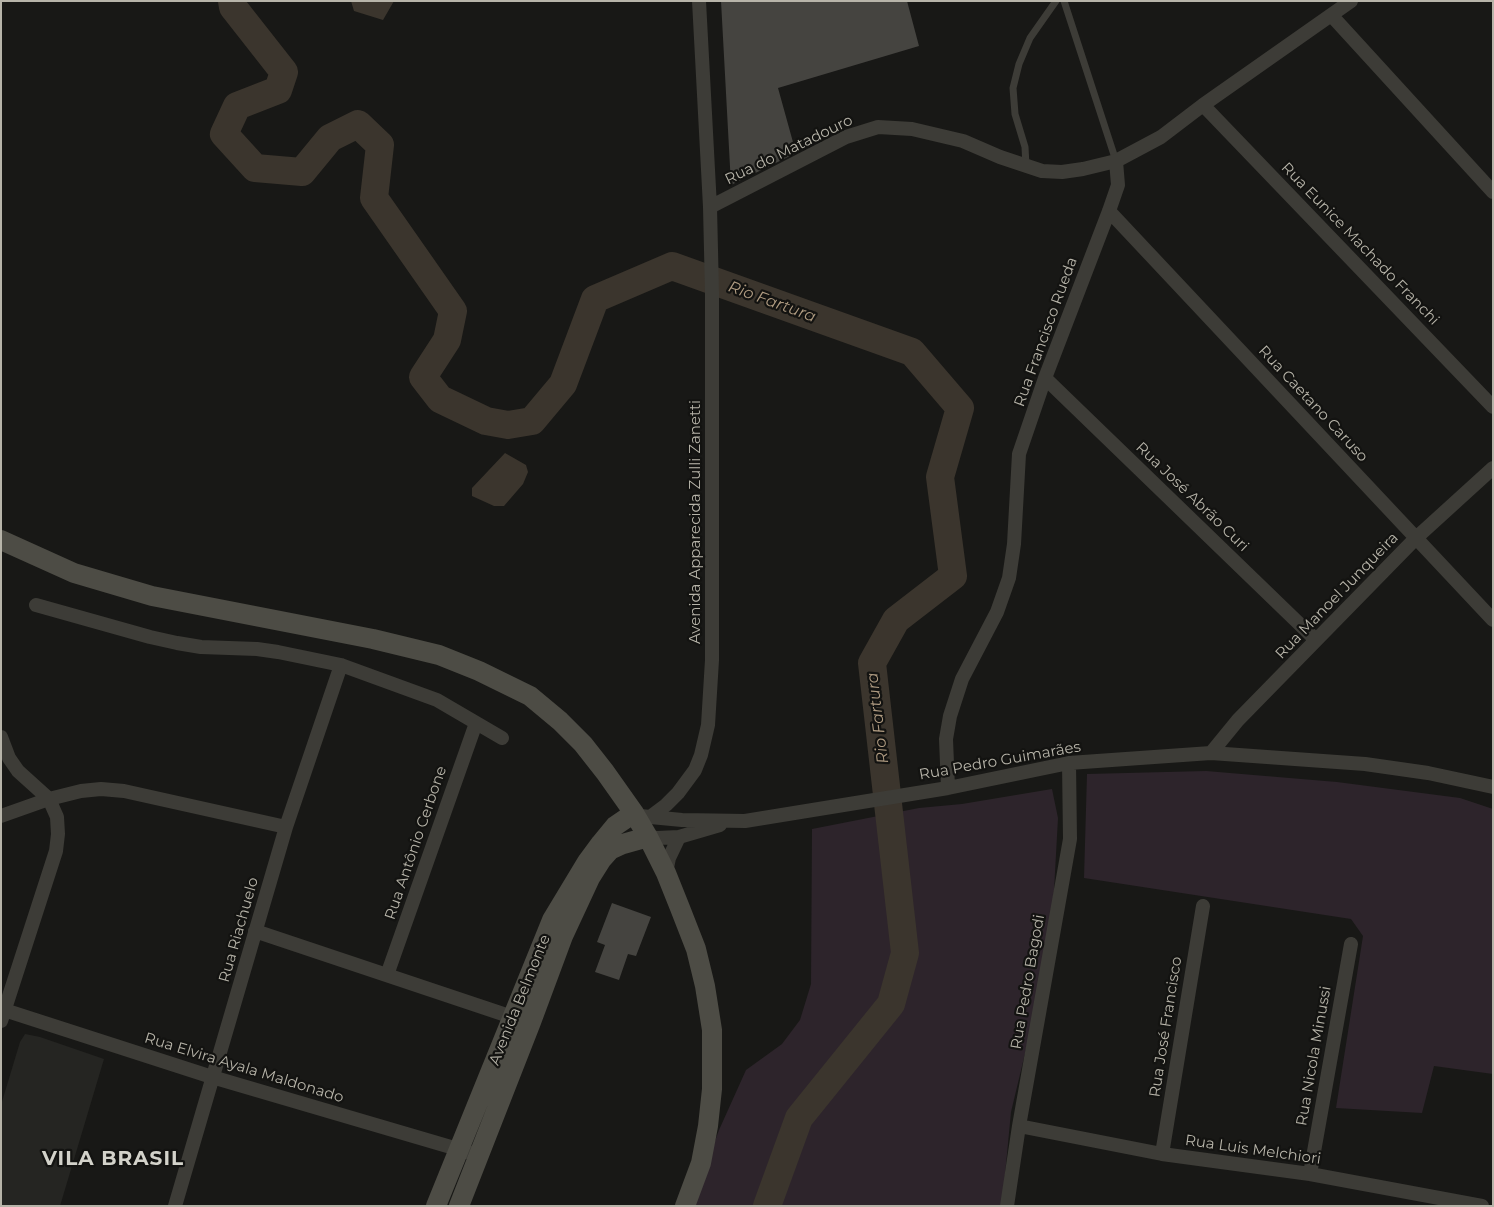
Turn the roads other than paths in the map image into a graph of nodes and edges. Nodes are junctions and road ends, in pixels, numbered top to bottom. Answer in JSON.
{"nodes":[{"id":1,"x":699,"y":1,"type":"edge"},
{"id":2,"x":1056,"y":1,"type":"edge"},
{"id":3,"x":1064,"y":1,"type":"edge"},
{"id":4,"x":1351,"y":1,"type":"edge"},
{"id":5,"x":1332,"y":16,"type":"junction"},
{"id":6,"x":1203,"y":105,"type":"junction"},
{"id":7,"x":1116,"y":161,"type":"junction"},
{"id":8,"x":1026,"y":166,"type":"junction"},
{"id":9,"x":1493,"y":192,"type":"edge"},
{"id":10,"x":710,"y":207,"type":"junction"},
{"id":11,"x":1109,"y":211,"type":"junction"},
{"id":12,"x":1046,"y":378,"type":"junction"},
{"id":13,"x":1493,"y":407,"type":"edge"},
{"id":14,"x":1493,"y":468,"type":"edge"},
{"id":15,"x":1416,"y":538,"type":"junction"},
{"id":16,"x":1,"y":540,"type":"edge"},
{"id":17,"x":36,"y":605,"type":"dead end"},
{"id":18,"x":1493,"y":620,"type":"edge"},
{"id":19,"x":1316,"y":640,"type":"junction"},
{"id":20,"x":341,"y":665,"type":"junction"},
{"id":21,"x":476,"y":723,"type":"junction"},
{"id":22,"x":1,"y":737,"type":"edge"},
{"id":23,"x":502,"y":738,"type":"dead end"},
{"id":24,"x":1211,"y":753,"type":"junction"},
{"id":25,"x":1068,"y":763,"type":"junction"},
{"id":26,"x":1493,"y":787,"type":"edge"},
{"id":27,"x":948,"y":788,"type":"junction"},
{"id":28,"x":678,"y":793,"type":"junction"},
{"id":29,"x":49,"y":799,"type":"junction"},
{"id":30,"x":1,"y":816,"type":"edge"},
{"id":31,"x":628,"y":817,"type":"junction"},
{"id":32,"x":668,"y":819,"type":"junction"},
{"id":33,"x":745,"y":821,"type":"junction"},
{"id":34,"x":286,"y":827,"type":"junction"},
{"id":35,"x":679,"y":837,"type":"junction"},
{"id":36,"x":641,"y":839,"type":"junction"},
{"id":37,"x":666,"y":873,"type":"junction"},
{"id":38,"x":1202,"y":906,"type":"dead end"},
{"id":39,"x":685,"y":922,"type":"junction"},
{"id":40,"x":255,"y":931,"type":"junction"},
{"id":41,"x":1351,"y":944,"type":"dead end"},
{"id":42,"x":387,"y":975,"type":"junction"},
{"id":43,"x":2,"y":1013,"type":"edge"},
{"id":44,"x":522,"y":1020,"type":"junction"},
{"id":45,"x":212,"y":1077,"type":"junction"},
{"id":46,"x":1019,"y":1126,"type":"junction"},
{"id":47,"x":458,"y":1149,"type":"junction"},
{"id":48,"x":1162,"y":1154,"type":"junction"},
{"id":49,"x":478,"y":1155,"type":"junction"},
{"id":50,"x":1310,"y":1174,"type":"junction"},
{"id":51,"x":175,"y":1206,"type":"edge"},
{"id":52,"x":436,"y":1206,"type":"edge"},
{"id":53,"x":459,"y":1206,"type":"edge"},
{"id":54,"x":685,"y":1206,"type":"edge"},
{"id":55,"x":1007,"y":1206,"type":"edge"},
{"id":56,"x":1482,"y":1206,"type":"edge"}],
"edges":[{"from":1,"to":10,"type":"street","name":"Avenida Apparecida Zulli Zanetti"},
{"from":2,"to":8,"type":"lane"},
{"from":3,"to":7,"type":"lane"},
{"from":4,"to":5,"type":"street"},
{"from":5,"to":6,"type":"street"},
{"from":5,"to":9,"type":"street"},
{"from":6,"to":7,"type":"street"},
{"from":6,"to":13,"type":"street","name":"Rua Eunice Machado Franchi"},
{"from":7,"to":8,"type":"street","name":"Rua do Matadouro"},
{"from":7,"to":11,"type":"street","name":"Rua Francisco Rueda"},
{"from":8,"to":10,"type":"street","name":"Rua do Matadouro"},
{"from":10,"to":28,"type":"street","name":"Avenida Apparecida Zulli Zanetti"},
{"from":11,"to":12,"type":"street","name":"Rua Francisco Rueda"},
{"from":11,"to":15,"type":"street","name":"Rua Caetano Caruso"},
{"from":12,"to":19,"type":"street","name":"Rua José Abrão Curi"},
{"from":12,"to":27,"type":"street","name":"Rua Francisco Rueda"},
{"from":14,"to":15,"type":"street","name":"Rua Manoel Junqueira"},
{"from":15,"to":18,"type":"street","name":"Rua Caetano Caruso"},
{"from":15,"to":19,"type":"street","name":"Rua Manoel Junqueira"},
{"from":16,"to":31,"type":"main road"},
{"from":17,"to":20,"type":"street"},
{"from":19,"to":24,"type":"street","name":"Rua Manoel Junqueira"},
{"from":20,"to":21,"type":"street"},
{"from":20,"to":34,"type":"street","name":"Rua Riachuelo"},
{"from":21,"to":23,"type":"street"},
{"from":21,"to":42,"type":"street","name":"Rua Antônio Cerbone"},
{"from":22,"to":29,"type":"street"},
{"from":24,"to":25,"type":"street","name":"Rua Pedro Guimarães"},
{"from":24,"to":26,"type":"street","name":"Rua Pedro Guimarães"},
{"from":25,"to":27,"type":"street","name":"Rua Pedro Guimarães"},
{"from":25,"to":46,"type":"street","name":"Rua Pedro Bagodi"},
{"from":27,"to":33,"type":"street","name":"Rua Pedro Guimarães"},
{"from":28,"to":31,"type":"street","name":"Avenida Apparecida Zulli Zanetti"},
{"from":28,"to":32,"type":"street"},
{"from":29,"to":30,"type":"street"},
{"from":29,"to":34,"type":"street"},
{"from":29,"to":43,"type":"street"},
{"from":31,"to":32,"type":"street","name":"Rua Pedro Guimarães"},
{"from":31,"to":36,"type":"main road"},
{"from":31,"to":44,"type":"main road","name":"Avenida Belmonte"},
{"from":32,"to":33,"type":"street","name":"Rua Pedro Guimarães"},
{"from":32,"to":35,"type":"street"},
{"from":33,"to":35,"type":"street"},
{"from":34,"to":40,"type":"street","name":"Rua Riachuelo"},
{"from":35,"to":36,"type":"street"},
{"from":35,"to":37,"type":"street"},
{"from":36,"to":37,"type":"main road"},
{"from":36,"to":39,"type":"main road"},
{"from":36,"to":44,"type":"main road","name":"Avenida Belmonte"},
{"from":37,"to":39,"type":"main road"},
{"from":38,"to":48,"type":"street","name":"Rua José Francisco"},
{"from":39,"to":54,"type":"main road"},
{"from":40,"to":42,"type":"street"},
{"from":40,"to":45,"type":"street","name":"Rua Riachuelo"},
{"from":41,"to":50,"type":"street","name":"Rua Nicola Minussi"},
{"from":42,"to":44,"type":"street"},
{"from":43,"to":45,"type":"street","name":"Rua Elvira Ayala Maldonado"},
{"from":44,"to":47,"type":"main road","name":"Avenida Belmonte"},
{"from":44,"to":49,"type":"main road","name":"Avenida Belmonte"},
{"from":45,"to":47,"type":"street","name":"Rua Elvira Ayala Maldonado"},
{"from":45,"to":51,"type":"street","name":"Rua Riachuelo"},
{"from":46,"to":48,"type":"street","name":"Rua Luis Melchiori"},
{"from":46,"to":55,"type":"street","name":"Rua Pedro Bagodi"},
{"from":47,"to":49,"type":"street","name":"Rua Elvira Ayala Maldonado"},
{"from":47,"to":52,"type":"main road","name":"Avenida Belmonte"},
{"from":48,"to":50,"type":"street","name":"Rua Luis Melchiori"},
{"from":49,"to":53,"type":"main road","name":"Avenida Belmonte"},
{"from":50,"to":56,"type":"street","name":"Rua Luis Melchiori"}]}
